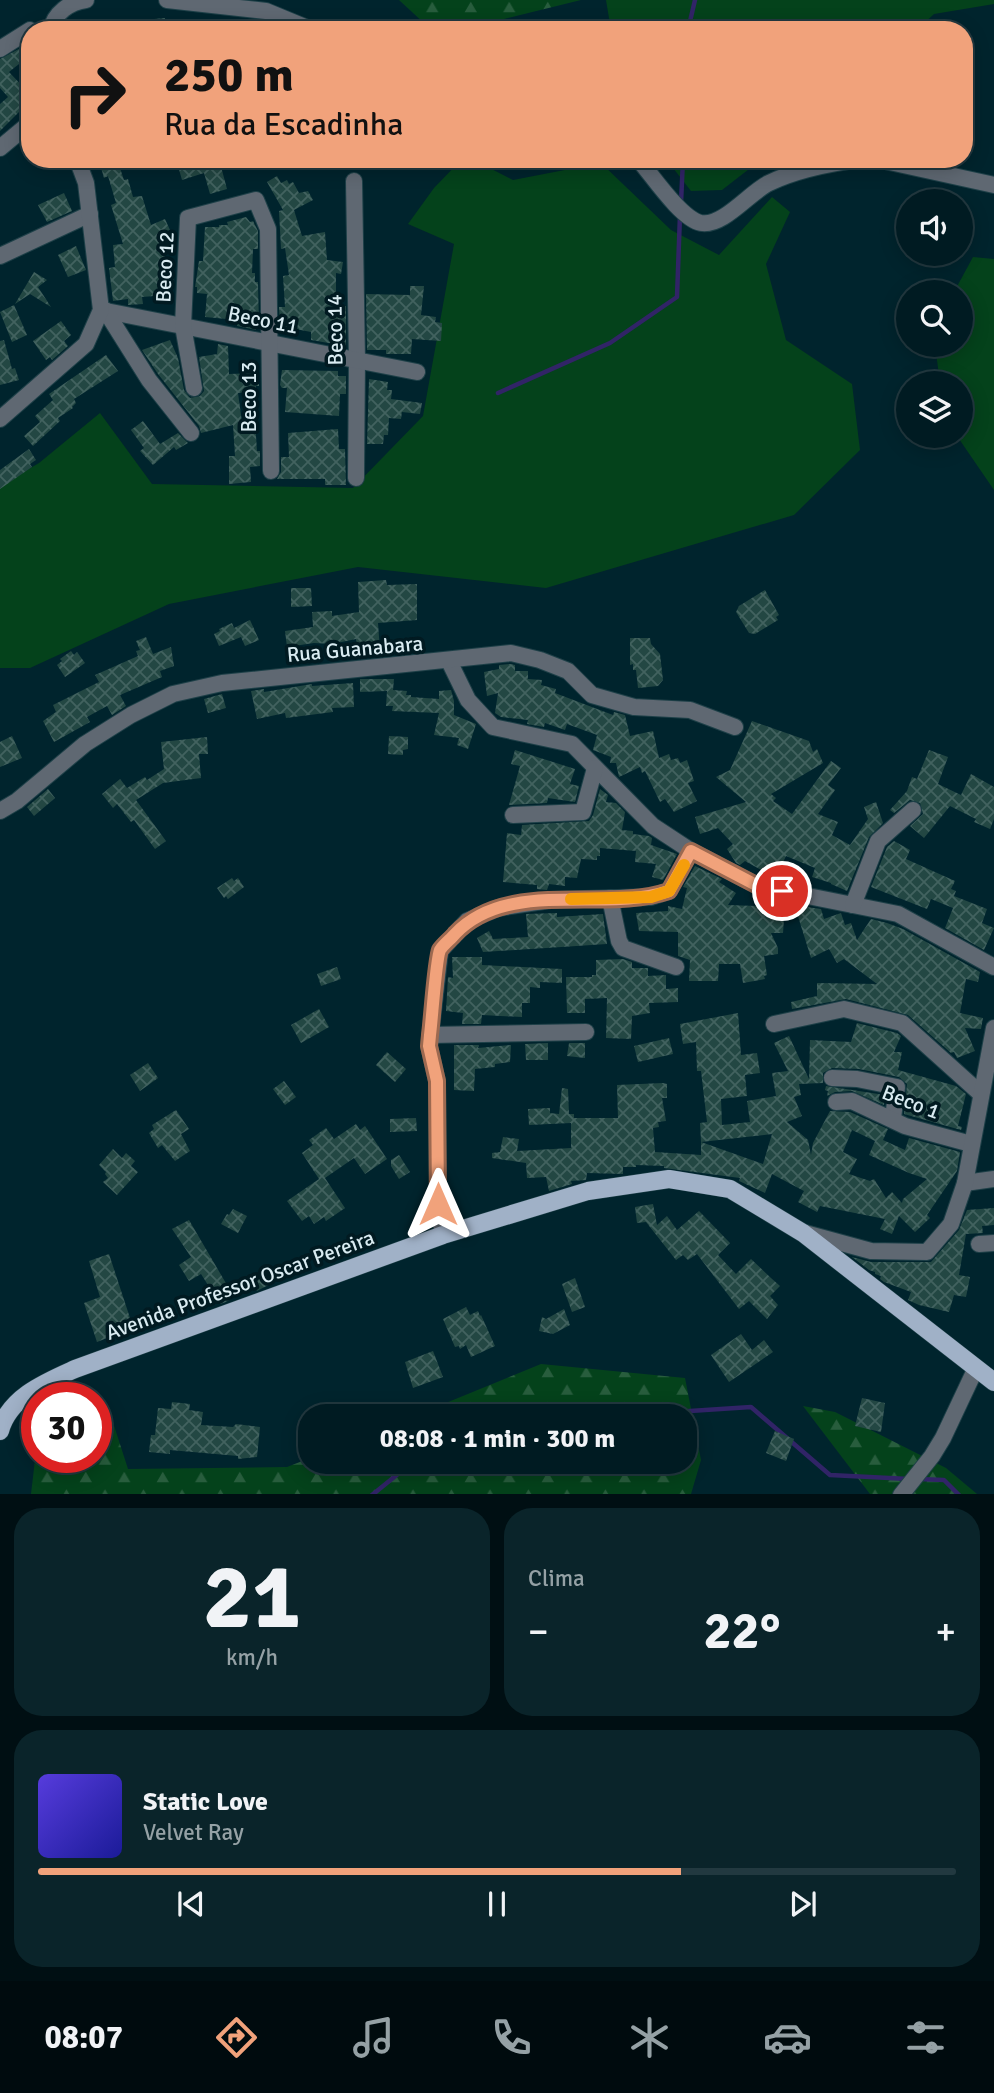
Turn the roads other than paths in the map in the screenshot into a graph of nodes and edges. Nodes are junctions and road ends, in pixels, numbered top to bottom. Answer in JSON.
{"nodes":[{"id":1,"x":167,"y":0,"type":"edge"},
{"id":2,"x":78,"y":1,"type":"edge"},
{"id":3,"x":56,"y":21,"type":"edge"},
{"id":4,"x":290,"y":21,"type":"edge"},
{"id":5,"x":21,"y":36,"type":"edge"},
{"id":6,"x":0,"y":49,"type":"edge"},
{"id":7,"x":21,"y":130,"type":"edge"},
{"id":8,"x":0,"y":148,"type":"edge"},
{"id":9,"x":80,"y":168,"type":"edge"},
{"id":10,"x":646,"y":168,"type":"edge"},
{"id":11,"x":814,"y":168,"type":"edge"},
{"id":12,"x":917,"y":168,"type":"edge"},
{"id":13,"x":354,"y":181,"type":"dead end"},
{"id":14,"x":994,"y":185,"type":"edge"},
{"id":15,"x":256,"y":200,"type":"joint"},
{"id":16,"x":90,"y":214,"type":"junction"},
{"id":17,"x":0,"y":256,"type":"edge"},
{"id":18,"x":103,"y":310,"type":"junction"},
{"id":19,"x":183,"y":326,"type":"junction"},
{"id":20,"x":270,"y":343,"type":"junction"},
{"id":21,"x":357,"y":360,"type":"junction"},
{"id":22,"x":417,"y":372,"type":"dead end"},
{"id":23,"x":194,"y":388,"type":"dead end"},
{"id":24,"x":0,"y":419,"type":"edge"},
{"id":25,"x":191,"y":433,"type":"dead end"},
{"id":26,"x":271,"y":471,"type":"dead end"},
{"id":27,"x":356,"y":478,"type":"dead end"},
{"id":28,"x":449,"y":661,"type":"junction"},
{"id":29,"x":735,"y":727,"type":"dead end"},
{"id":30,"x":595,"y":768,"type":"junction"},
{"id":31,"x":913,"y":810,"type":"dead end"},
{"id":32,"x":0,"y":811,"type":"edge"},
{"id":33,"x":513,"y":815,"type":"dead end"},
{"id":34,"x":691,"y":851,"type":"junction"},
{"id":35,"x":610,"y":898,"type":"junction"},
{"id":36,"x":853,"y":905,"type":"junction"},
{"id":37,"x":676,"y":967,"type":"dead end"},
{"id":38,"x":994,"y":967,"type":"edge"},
{"id":39,"x":774,"y":1024,"type":"dead end"},
{"id":40,"x":994,"y":1028,"type":"edge"},
{"id":41,"x":586,"y":1032,"type":"dead end"},
{"id":42,"x":430,"y":1035,"type":"junction"},
{"id":43,"x":832,"y":1078,"type":"dead end"},
{"id":44,"x":981,"y":1094,"type":"junction"},
{"id":45,"x":836,"y":1102,"type":"dead end"},
{"id":46,"x":892,"y":1118,"type":"junction"},
{"id":47,"x":971,"y":1144,"type":"junction"},
{"id":48,"x":994,"y":1180,"type":"edge"},
{"id":49,"x":965,"y":1183,"type":"junction"},
{"id":50,"x":803,"y":1233,"type":"junction"},
{"id":51,"x":443,"y":1235,"type":"junction"},
{"id":52,"x":976,"y":1368,"type":"junction"},
{"id":53,"x":994,"y":1382,"type":"edge"},
{"id":54,"x":0,"y":1431,"type":"edge"},
{"id":55,"x":901,"y":1494,"type":"edge"}],
"edges":[{"from":1,"to":4,"type":"street"},
{"from":2,"to":3,"type":"street"},
{"from":5,"to":6,"type":"street"},
{"from":7,"to":8,"type":"street"},
{"from":9,"to":16,"type":"street"},
{"from":10,"to":11,"type":"street"},
{"from":12,"to":14,"type":"street"},
{"from":13,"to":21,"type":"street","name":"Beco 14"},
{"from":15,"to":19,"type":"street","name":"Beco 12"},
{"from":15,"to":20,"type":"street","name":"Beco 13"},
{"from":16,"to":17,"type":"street"},
{"from":16,"to":18,"type":"street"},
{"from":18,"to":19,"type":"street","name":"Beco 11"},
{"from":18,"to":24,"type":"street"},
{"from":18,"to":25,"type":"street"},
{"from":19,"to":20,"type":"street","name":"Beco 11"},
{"from":19,"to":23,"type":"street","name":"Beco 12"},
{"from":20,"to":21,"type":"street","name":"Beco 11"},
{"from":20,"to":26,"type":"street","name":"Beco 13"},
{"from":21,"to":22,"type":"street","name":"Beco 11"},
{"from":21,"to":27,"type":"street","name":"Beco 14"},
{"from":28,"to":29,"type":"street","name":"Rua Guanabara"},
{"from":28,"to":30,"type":"street"},
{"from":28,"to":32,"type":"street","name":"Rua Guanabara"},
{"from":30,"to":33,"type":"street"},
{"from":30,"to":34,"type":"street"},
{"from":31,"to":36,"type":"street"},
{"from":34,"to":35,"type":"street"},
{"from":34,"to":36,"type":"street"},
{"from":35,"to":37,"type":"street"},
{"from":35,"to":42,"type":"street"},
{"from":36,"to":38,"type":"street"},
{"from":39,"to":44,"type":"street"},
{"from":40,"to":44,"type":"street"},
{"from":41,"to":42,"type":"street"},
{"from":42,"to":51,"type":"street"},
{"from":43,"to":46,"type":"street"},
{"from":44,"to":47,"type":"street"},
{"from":45,"to":46,"type":"street","name":"Beco 1"},
{"from":46,"to":47,"type":"street","name":"Beco 1"},
{"from":47,"to":49,"type":"street"},
{"from":48,"to":49,"type":"street"},
{"from":49,"to":50,"type":"street"},
{"from":50,"to":51,"type":"main road","name":"Avenida Professor Oscar Pereira"},
{"from":50,"to":52,"type":"main road","name":"Avenida Professor Oscar Pereira"},
{"from":51,"to":54,"type":"main road","name":"Avenida Professor Oscar Pereira"},
{"from":52,"to":53,"type":"main road","name":"Avenida Professor Oscar Pereira"},
{"from":52,"to":55,"type":"street"}]}
